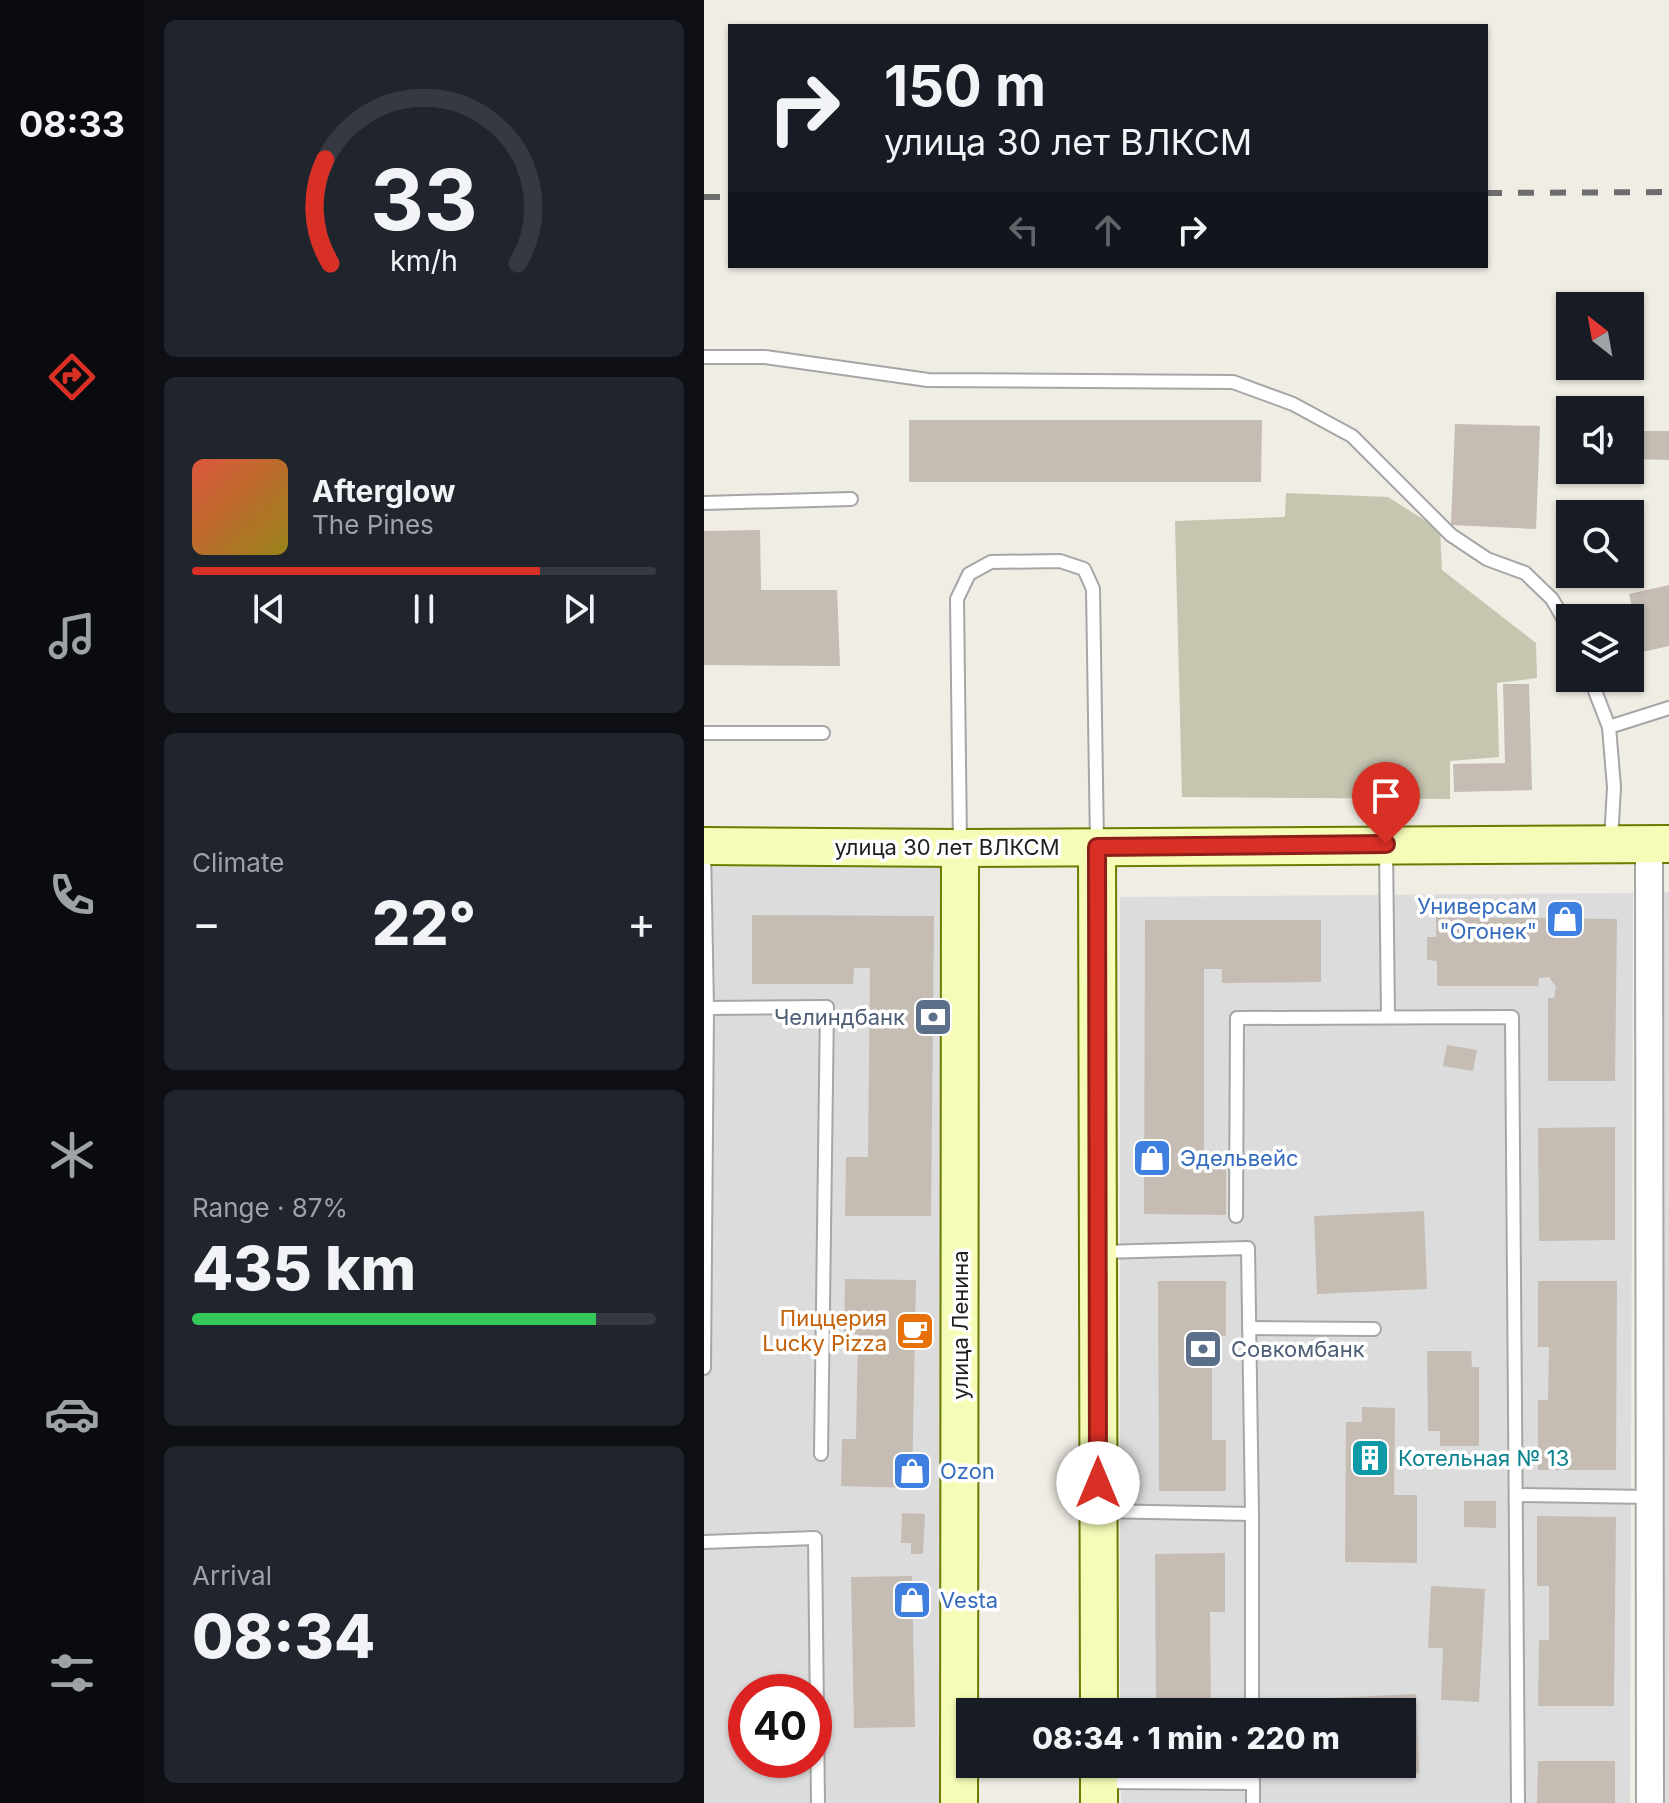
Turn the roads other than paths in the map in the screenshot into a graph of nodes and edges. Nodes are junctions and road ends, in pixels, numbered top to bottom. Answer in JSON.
{"nodes":[{"id":1,"x":704,"y":357,"type":"edge"},
{"id":2,"x":851,"y":499,"type":"dead end"},
{"id":3,"x":704,"y":503,"type":"edge"},
{"id":4,"x":1556,"y":606,"type":"edge"},
{"id":5,"x":1595,"y":692,"type":"edge"},
{"id":6,"x":1669,"y":708,"type":"edge"},
{"id":7,"x":1609,"y":727,"type":"junction"},
{"id":8,"x":704,"y":733,"type":"edge"},
{"id":9,"x":823,"y":733,"type":"dead end"},
{"id":10,"x":1386,"y":844,"type":"junction"},
{"id":11,"x":1611,"y":844,"type":"junction"},
{"id":12,"x":1659,"y":844,"type":"edge"},
{"id":13,"x":704,"y":846,"type":"edge"},
{"id":14,"x":1097,"y":847,"type":"junction"},
{"id":15,"x":960,"y":848,"type":"junction"},
{"id":16,"x":706,"y":1008,"type":"edge"},
{"id":17,"x":1388,"y":1017,"type":"junction"},
{"id":18,"x":1236,"y":1216,"type":"dead end"},
{"id":19,"x":1097,"y":1252,"type":"junction"},
{"id":20,"x":1249,"y":1328,"type":"junction"},
{"id":21,"x":1374,"y":1329,"type":"dead end"},
{"id":22,"x":704,"y":1368,"type":"edge"},
{"id":23,"x":821,"y":1454,"type":"dead end"},
{"id":24,"x":1516,"y":1495,"type":"junction"},
{"id":25,"x":1650,"y":1497,"type":"junction"},
{"id":26,"x":1098,"y":1511,"type":"junction"},
{"id":27,"x":1252,"y":1514,"type":"junction"},
{"id":28,"x":704,"y":1542,"type":"edge"},
{"id":29,"x":1099,"y":1698,"type":"edge"},
{"id":30,"x":1252,"y":1698,"type":"edge"},
{"id":31,"x":1253,"y":1778,"type":"edge"},
{"id":32,"x":1099,"y":1783,"type":"edge"},
{"id":33,"x":1253,"y":1783,"type":"junction"},
{"id":34,"x":818,"y":1803,"type":"edge"},
{"id":35,"x":959,"y":1803,"type":"edge"},
{"id":36,"x":1253,"y":1803,"type":"edge"},
{"id":37,"x":1518,"y":1803,"type":"edge"},
{"id":38,"x":1650,"y":1803,"type":"edge"}],
"edges":[{"from":1,"to":4,"type":"lane"},
{"from":2,"to":3,"type":"lane"},
{"from":5,"to":7,"type":"lane"},
{"from":6,"to":7,"type":"lane"},
{"from":7,"to":11,"type":"lane"},
{"from":8,"to":9,"type":"lane"},
{"from":10,"to":11,"type":"street","name":"улица 30 лет ВЛКСМ"},
{"from":10,"to":14,"type":"street","name":"улица 30 лет ВЛКСМ"},
{"from":10,"to":17,"type":"lane"},
{"from":11,"to":12,"type":"street","name":"улица 30 лет ВЛКСМ"},
{"from":12,"to":25,"type":"street"},
{"from":13,"to":15,"type":"street","name":"улица 30 лет ВЛКСМ"},
{"from":13,"to":16,"type":"lane"},
{"from":14,"to":15,"type":"street","name":"улица 30 лет ВЛКСМ"},
{"from":14,"to":15,"type":"lane"},
{"from":14,"to":19,"type":"street"},
{"from":15,"to":35,"type":"street","name":"улица Ленина"},
{"from":16,"to":22,"type":"lane"},
{"from":16,"to":23,"type":"lane"},
{"from":17,"to":18,"type":"lane"},
{"from":17,"to":24,"type":"lane"},
{"from":19,"to":20,"type":"lane"},
{"from":19,"to":26,"type":"street"},
{"from":20,"to":21,"type":"lane"},
{"from":20,"to":27,"type":"lane"},
{"from":24,"to":25,"type":"lane"},
{"from":24,"to":37,"type":"lane"},
{"from":25,"to":38,"type":"street"},
{"from":26,"to":27,"type":"lane"},
{"from":26,"to":29,"type":"street"},
{"from":27,"to":30,"type":"lane"},
{"from":28,"to":34,"type":"lane"},
{"from":31,"to":33,"type":"lane"},
{"from":32,"to":33,"type":"lane"},
{"from":33,"to":36,"type":"lane"}]}
